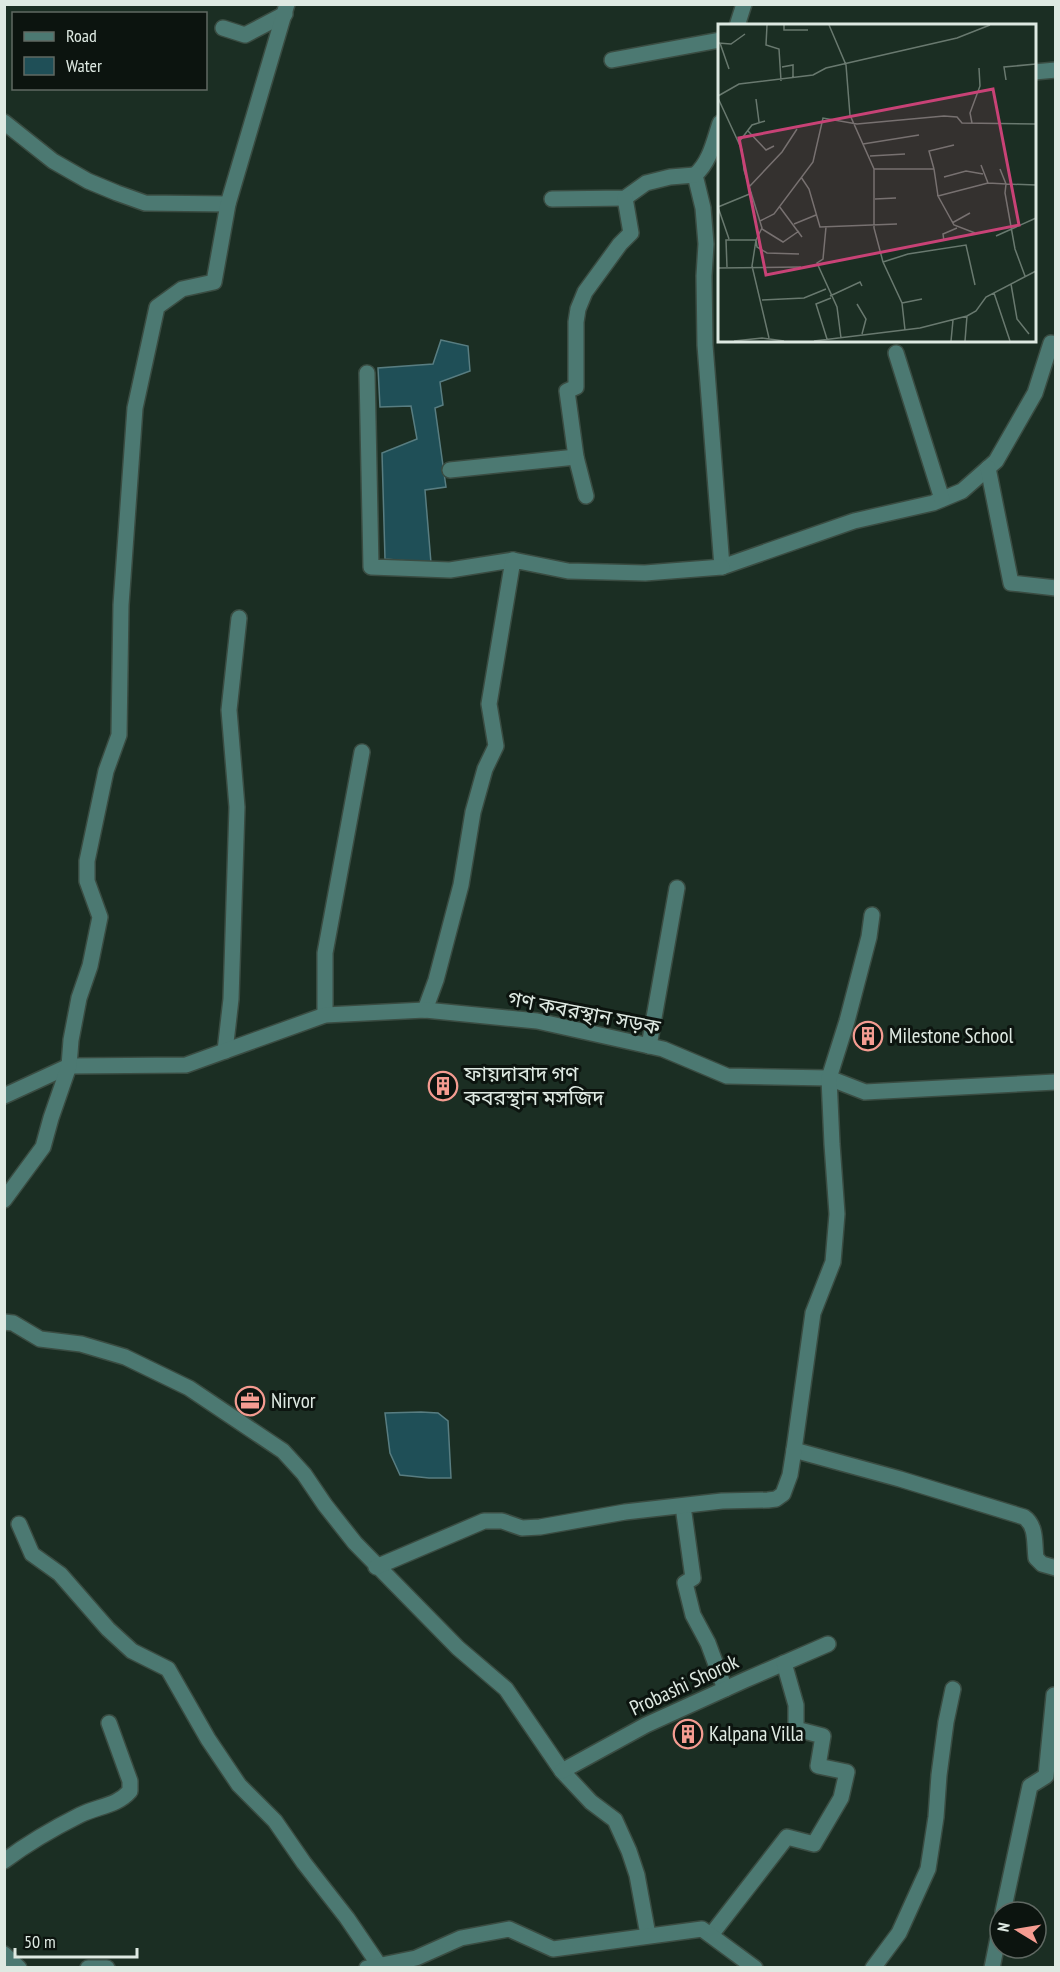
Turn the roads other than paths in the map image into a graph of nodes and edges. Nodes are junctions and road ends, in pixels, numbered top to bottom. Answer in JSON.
{"nodes":[{"id":1,"x":744,"y":4,"type":"edge"},
{"id":2,"x":286,"y":9,"type":"edge"},
{"id":3,"x":737,"y":24,"type":"edge"},
{"id":4,"x":223,"y":28,"type":"dead end"},
{"id":5,"x":718,"y":40,"type":"edge"},
{"id":6,"x":612,"y":60,"type":"dead end"},
{"id":7,"x":1056,"y":70,"type":"edge"},
{"id":8,"x":1036,"y":72,"type":"edge"},
{"id":9,"x":4,"y":122,"type":"edge"},
{"id":10,"x":718,"y":129,"type":"edge"},
{"id":11,"x":694,"y":175,"type":"junction"},
{"id":12,"x":625,"y":198,"type":"junction"},
{"id":13,"x":552,"y":199,"type":"dead end"},
{"id":14,"x":228,"y":204,"type":"junction"},
{"id":15,"x":1051,"y":343,"type":"dead end"},
{"id":16,"x":896,"y":353,"type":"dead end"},
{"id":17,"x":367,"y":373,"type":"dead end"},
{"id":18,"x":576,"y":457,"type":"junction"},
{"id":19,"x":988,"y":468,"type":"junction"},
{"id":20,"x":450,"y":470,"type":"dead end"},
{"id":21,"x":586,"y":496,"type":"dead end"},
{"id":22,"x":942,"y":499,"type":"junction"},
{"id":23,"x":513,"y":560,"type":"junction"},
{"id":24,"x":722,"y":567,"type":"junction"},
{"id":25,"x":1056,"y":588,"type":"edge"},
{"id":26,"x":239,"y":618,"type":"dead end"},
{"id":27,"x":362,"y":752,"type":"dead end"},
{"id":28,"x":677,"y":888,"type":"dead end"},
{"id":29,"x":872,"y":915,"type":"dead end"},
{"id":30,"x":425,"y":1010,"type":"junction"},
{"id":31,"x":325,"y":1015,"type":"junction"},
{"id":32,"x":649,"y":1046,"type":"junction"},
{"id":33,"x":225,"y":1051,"type":"junction"},
{"id":34,"x":69,"y":1066,"type":"junction"},
{"id":35,"x":829,"y":1078,"type":"junction"},
{"id":36,"x":1056,"y":1082,"type":"edge"},
{"id":37,"x":4,"y":1096,"type":"edge"},
{"id":38,"x":4,"y":1200,"type":"edge"},
{"id":39,"x":4,"y":1322,"type":"edge"},
{"id":40,"x":794,"y":1450,"type":"junction"},
{"id":41,"x":683,"y":1506,"type":"junction"},
{"id":42,"x":19,"y":1524,"type":"dead end"},
{"id":43,"x":376,"y":1566,"type":"junction"},
{"id":44,"x":1056,"y":1568,"type":"edge"},
{"id":45,"x":828,"y":1644,"type":"dead end"},
{"id":46,"x":784,"y":1663,"type":"junction"},
{"id":47,"x":725,"y":1689,"type":"junction"},
{"id":48,"x":953,"y":1689,"type":"dead end"},
{"id":49,"x":1054,"y":1695,"type":"edge"},
{"id":50,"x":109,"y":1723,"type":"dead end"},
{"id":51,"x":562,"y":1771,"type":"junction"},
{"id":52,"x":4,"y":1861,"type":"edge"},
{"id":53,"x":1006,"y":1900,"type":"edge"},
{"id":54,"x":648,"y":1935,"type":"junction"},
{"id":55,"x":711,"y":1935,"type":"junction"},
{"id":56,"x":431,"y":1951,"type":"junction"},
{"id":57,"x":4,"y":1954,"type":"edge"},
{"id":58,"x":373,"y":1966,"type":"edge"},
{"id":59,"x":19,"y":1968,"type":"edge"},
{"id":60,"x":88,"y":1968,"type":"edge"},
{"id":61,"x":107,"y":1968,"type":"edge"},
{"id":62,"x":434,"y":1968,"type":"edge"},
{"id":63,"x":755,"y":1968,"type":"edge"},
{"id":64,"x":873,"y":1968,"type":"edge"}],
"edges":[{"from":1,"to":3,"type":"street"},
{"from":2,"to":4,"type":"street"},
{"from":2,"to":14,"type":"street"},
{"from":5,"to":6,"type":"street"},
{"from":7,"to":8,"type":"street"},
{"from":9,"to":14,"type":"street"},
{"from":10,"to":11,"type":"street"},
{"from":11,"to":12,"type":"street"},
{"from":11,"to":24,"type":"street"},
{"from":12,"to":13,"type":"street"},
{"from":12,"to":18,"type":"street"},
{"from":14,"to":34,"type":"street"},
{"from":15,"to":19,"type":"street"},
{"from":16,"to":22,"type":"street"},
{"from":17,"to":23,"type":"street"},
{"from":18,"to":20,"type":"street"},
{"from":18,"to":21,"type":"street"},
{"from":19,"to":22,"type":"street"},
{"from":19,"to":25,"type":"street"},
{"from":22,"to":24,"type":"street"},
{"from":23,"to":24,"type":"street"},
{"from":23,"to":30,"type":"street"},
{"from":26,"to":33,"type":"street"},
{"from":27,"to":31,"type":"street"},
{"from":28,"to":32,"type":"street"},
{"from":29,"to":35,"type":"street"},
{"from":30,"to":31,"type":"street","name":"গণ কবরস্থান সড়ক"},
{"from":30,"to":32,"type":"street","name":"গণ কবরস্থান সড়ক"},
{"from":31,"to":33,"type":"street","name":"গণ কবরস্থান সড়ক"},
{"from":32,"to":35,"type":"street","name":"গণ কবরস্থান সড়ক"},
{"from":33,"to":34,"type":"street","name":"গণ কবরস্থান সড়ক"},
{"from":34,"to":37,"type":"street","name":"গণ কবরস্থান সড়ক"},
{"from":34,"to":38,"type":"street"},
{"from":35,"to":36,"type":"street","name":"গণ কবরস্থান সড়ক"},
{"from":35,"to":40,"type":"street"},
{"from":39,"to":43,"type":"street"},
{"from":40,"to":41,"type":"street"},
{"from":40,"to":44,"type":"street"},
{"from":41,"to":43,"type":"street"},
{"from":41,"to":47,"type":"street"},
{"from":42,"to":58,"type":"street"},
{"from":43,"to":51,"type":"street"},
{"from":45,"to":46,"type":"street","name":"Probashi Shorok"},
{"from":46,"to":47,"type":"street","name":"Probashi Shorok"},
{"from":46,"to":55,"type":"street"},
{"from":47,"to":51,"type":"street","name":"Probashi Shorok"},
{"from":48,"to":64,"type":"street"},
{"from":49,"to":53,"type":"street"},
{"from":50,"to":52,"type":"street"},
{"from":51,"to":54,"type":"street"},
{"from":54,"to":55,"type":"street"},
{"from":54,"to":56,"type":"street"},
{"from":55,"to":63,"type":"street"},
{"from":56,"to":58,"type":"street"},
{"from":56,"to":62,"type":"street"},
{"from":57,"to":59,"type":"street"},
{"from":60,"to":61,"type":"street"}]}
